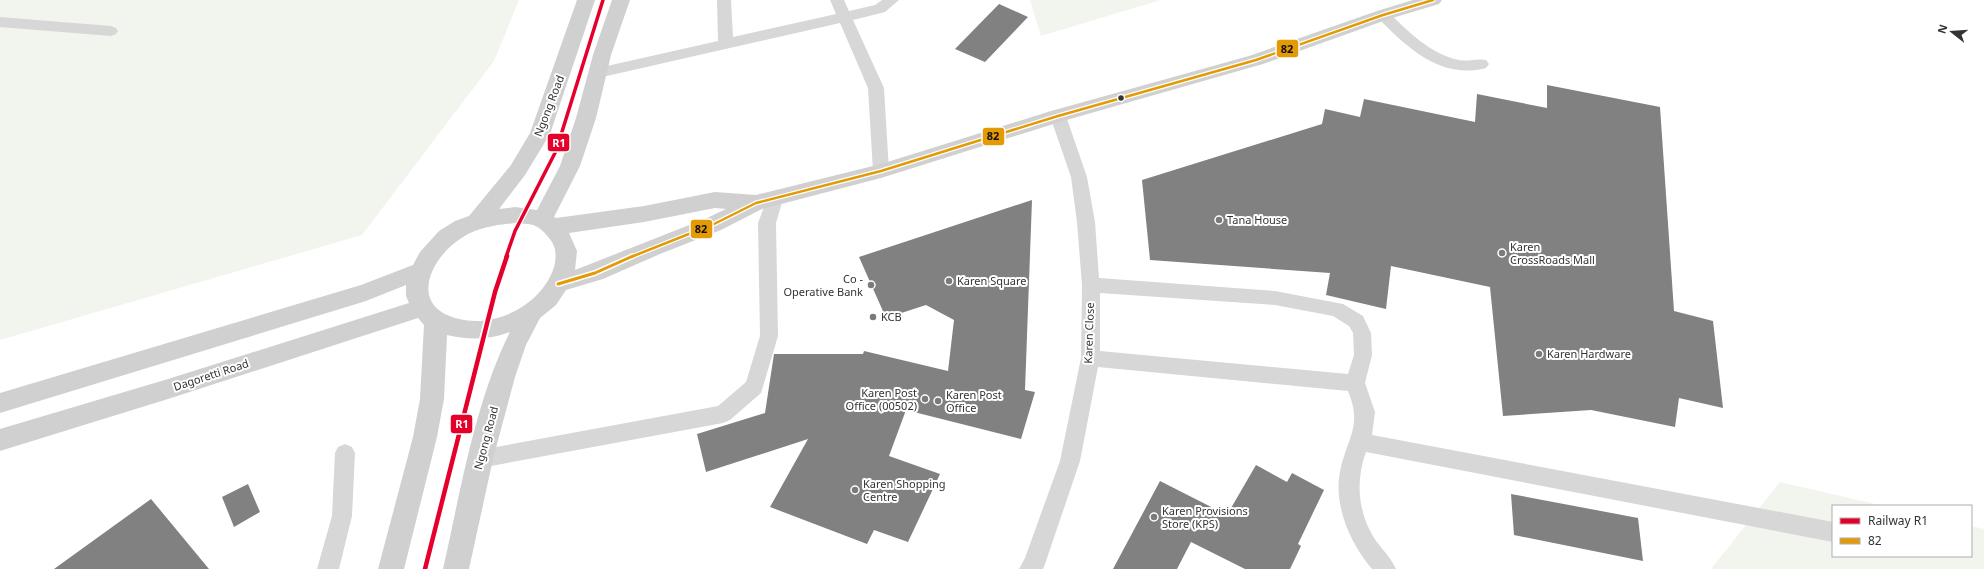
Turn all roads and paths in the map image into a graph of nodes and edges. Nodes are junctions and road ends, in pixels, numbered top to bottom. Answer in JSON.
{"nodes":[{"id":1,"x":586,"y":0,"type":"edge"},
{"id":2,"x":621,"y":0,"type":"edge"},
{"id":3,"x":724,"y":0,"type":"edge"},
{"id":4,"x":837,"y":0,"type":"edge"},
{"id":5,"x":892,"y":0,"type":"edge"},
{"id":6,"x":1433,"y":0,"type":"edge"},
{"id":7,"x":1383,"y":15,"type":"junction"},
{"id":8,"x":845,"y":17,"type":"junction"},
{"id":9,"x":0,"y":22,"type":"edge"},
{"id":10,"x":111,"y":31,"type":"dead end"},
{"id":11,"x":726,"y":44,"type":"junction"},
{"id":12,"x":1481,"y":64,"type":"dead end"},
{"id":13,"x":598,"y":73,"type":"junction"},
{"id":14,"x":1058,"y":116,"type":"junction"},
{"id":15,"x":881,"y":171,"type":"junction"},
{"id":16,"x":765,"y":201,"type":"junction"},
{"id":17,"x":477,"y":222,"type":"junction"},
{"id":18,"x":547,"y":223,"type":"junction"},
{"id":19,"x":420,"y":271,"type":"junction"},
{"id":20,"x":558,"y":284,"type":"junction"},
{"id":21,"x":1091,"y":285,"type":"junction"},
{"id":22,"x":532,"y":312,"type":"junction"},
{"id":23,"x":429,"y":315,"type":"junction"},
{"id":24,"x":1090,"y":358,"type":"junction"},
{"id":25,"x":1355,"y":383,"type":"junction"},
{"id":26,"x":0,"y":403,"type":"edge"},
{"id":27,"x":0,"y":440,"type":"edge"},
{"id":28,"x":1361,"y":442,"type":"junction"},
{"id":29,"x":345,"y":453,"type":"dead end"},
{"id":30,"x":480,"y":459,"type":"junction"},
{"id":31,"x":1832,"y":532,"type":"edge"},
{"id":32,"x":328,"y":569,"type":"edge"},
{"id":33,"x":391,"y":569,"type":"edge"},
{"id":34,"x":456,"y":569,"type":"edge"},
{"id":35,"x":1030,"y":569,"type":"edge"},
{"id":36,"x":1385,"y":569,"type":"edge"}],
"edges":[{"from":1,"to":17,"type":"main road","name":"Ngong Road"},
{"from":2,"to":13,"type":"main road"},
{"from":3,"to":11,"type":"lane"},
{"from":4,"to":8,"type":"lane"},
{"from":5,"to":8,"type":"lane"},
{"from":6,"to":7,"type":"main road"},
{"from":7,"to":12,"type":"lane"},
{"from":7,"to":14,"type":"main road"},
{"from":8,"to":11,"type":"lane"},
{"from":8,"to":15,"type":"lane"},
{"from":9,"to":10,"type":"lane"},
{"from":11,"to":13,"type":"lane"},
{"from":13,"to":18,"type":"main road"},
{"from":14,"to":15,"type":"main road"},
{"from":14,"to":21,"type":"lane","name":"Karen Close"},
{"from":15,"to":16,"type":"main road"},
{"from":16,"to":18,"type":"main road"},
{"from":16,"to":20,"type":"main road"},
{"from":16,"to":30,"type":"lane"},
{"from":17,"to":18,"type":"main road"},
{"from":17,"to":19,"type":"main road"},
{"from":18,"to":20,"type":"main road"},
{"from":19,"to":23,"type":"main road"},
{"from":19,"to":26,"type":"main road"},
{"from":20,"to":22,"type":"main road"},
{"from":21,"to":24,"type":"lane","name":"Karen Close"},
{"from":21,"to":25,"type":"lane"},
{"from":22,"to":23,"type":"main road"},
{"from":22,"to":30,"type":"main road","name":"Ngong Road"},
{"from":23,"to":27,"type":"main road","name":"Dagoretti Road"},
{"from":23,"to":33,"type":"main road"},
{"from":24,"to":25,"type":"lane"},
{"from":24,"to":35,"type":"lane","name":"Karen Close"},
{"from":25,"to":28,"type":"lane"},
{"from":28,"to":31,"type":"lane"},
{"from":28,"to":36,"type":"lane"},
{"from":29,"to":32,"type":"lane"},
{"from":30,"to":34,"type":"main road","name":"Ngong Road"}]}
